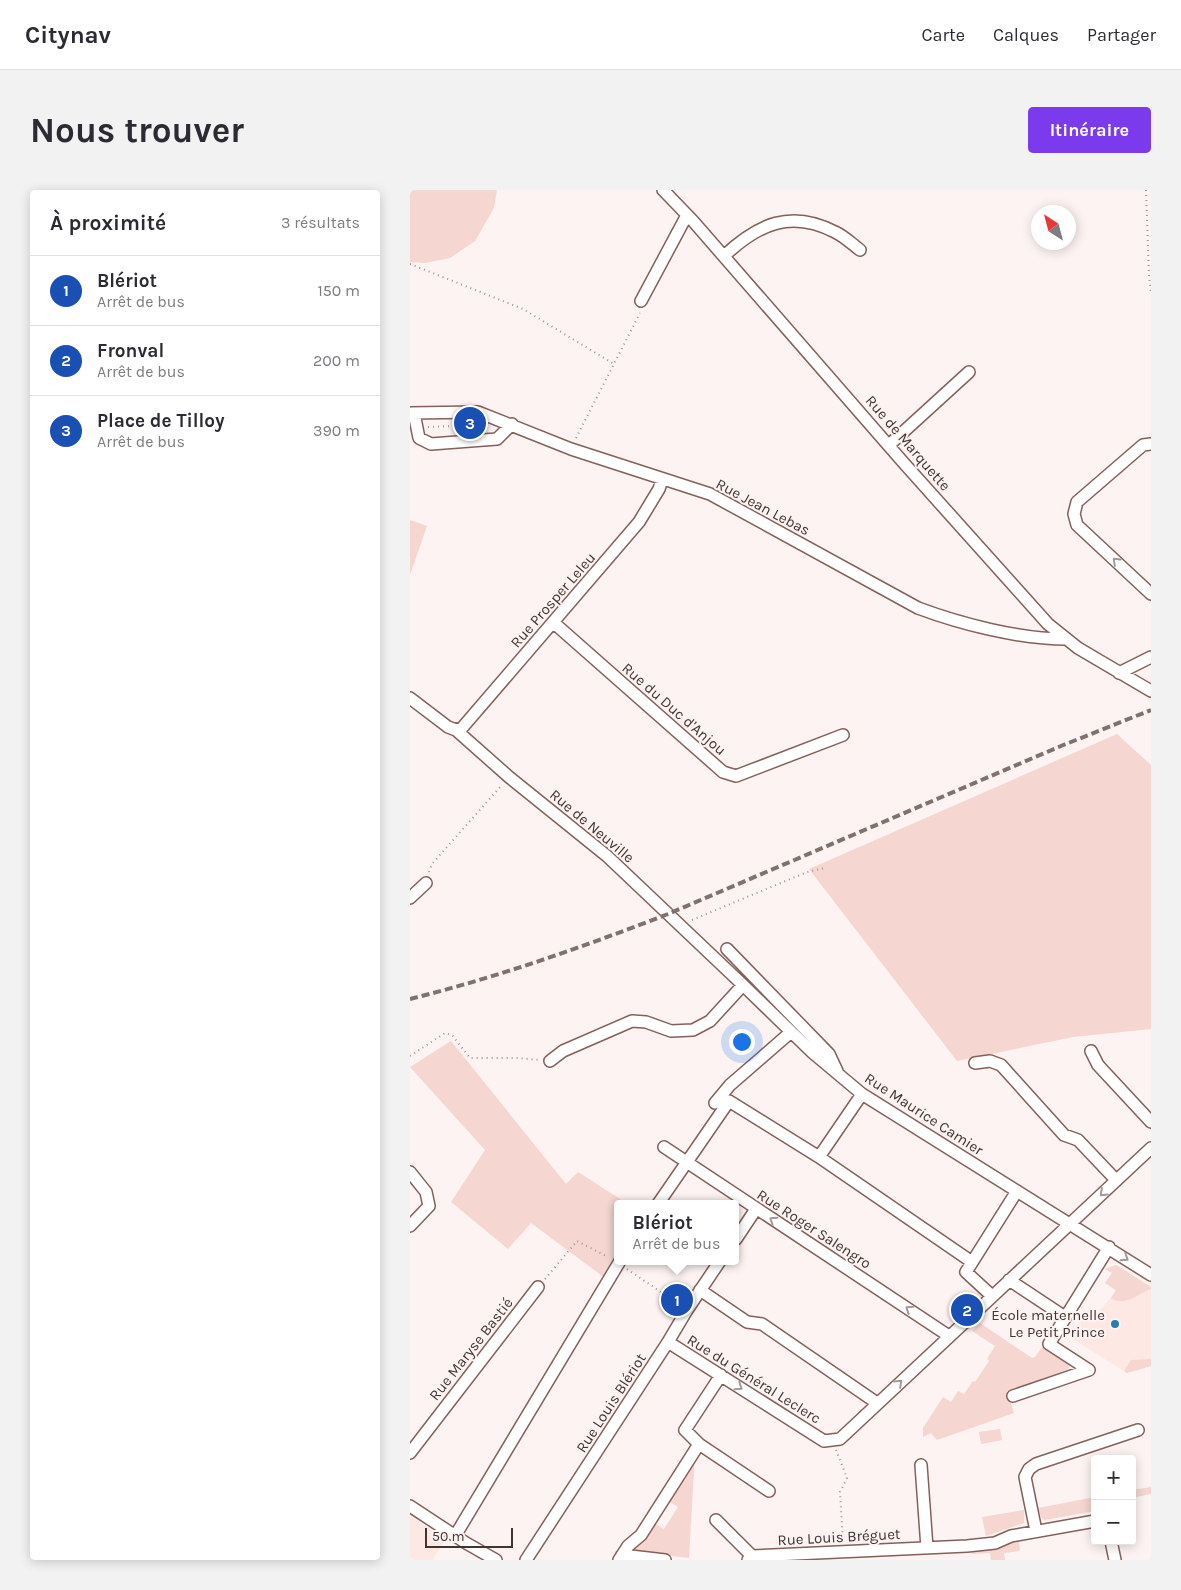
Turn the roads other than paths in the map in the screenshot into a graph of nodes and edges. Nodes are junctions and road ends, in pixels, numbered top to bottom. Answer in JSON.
{"nodes":[{"id":1,"x":663,"y":190,"type":"edge"},
{"id":2,"x":687,"y":215,"type":"junction"},
{"id":3,"x":860,"y":250,"type":"dead end"},
{"id":4,"x":724,"y":256,"type":"junction"},
{"id":5,"x":641,"y":301,"type":"road end"},
{"id":6,"x":969,"y":372,"type":"dead end"},
{"id":7,"x":412,"y":413,"type":"edge"},
{"id":8,"x":512,"y":424,"type":"junction"},
{"id":9,"x":1151,"y":444,"type":"edge"},
{"id":10,"x":889,"y":445,"type":"junction"},
{"id":11,"x":662,"y":480,"type":"junction"},
{"id":12,"x":1151,"y":594,"type":"edge"},
{"id":13,"x":554,"y":623,"type":"junction"},
{"id":14,"x":1066,"y":639,"type":"junction"},
{"id":15,"x":1151,"y":657,"type":"edge"},
{"id":16,"x":1119,"y":673,"type":"junction"},
{"id":17,"x":1151,"y":691,"type":"edge"},
{"id":18,"x":410,"y":698,"type":"edge"},
{"id":19,"x":456,"y":730,"type":"junction"},
{"id":20,"x":843,"y":734,"type":"dead end"},
{"id":21,"x":426,"y":883,"type":"road end"},
{"id":22,"x":410,"y":898,"type":"edge"},
{"id":23,"x":705,"y":949,"type":"joint"},
{"id":24,"x":727,"y":949,"type":"dead end"},
{"id":25,"x":743,"y":985,"type":"junction"},
{"id":26,"x":792,"y":1032,"type":"junction"},
{"id":27,"x":1091,"y":1051,"type":"dead end"},
{"id":28,"x":550,"y":1061,"type":"road end"},
{"id":29,"x":975,"y":1063,"type":"dead end"},
{"id":30,"x":838,"y":1075,"type":"junction"},
{"id":31,"x":862,"y":1094,"type":"junction"},
{"id":32,"x":715,"y":1103,"type":"dead end"},
{"id":33,"x":1151,"y":1122,"type":"edge"},
{"id":34,"x":664,"y":1147,"type":"dead end"},
{"id":35,"x":1151,"y":1148,"type":"edge"},
{"id":36,"x":819,"y":1157,"type":"junction"},
{"id":37,"x":686,"y":1162,"type":"junction"},
{"id":38,"x":410,"y":1172,"type":"edge"},
{"id":39,"x":1116,"y":1180,"type":"junction"},
{"id":40,"x":1017,"y":1191,"type":"junction"},
{"id":41,"x":661,"y":1200,"type":"edge"},
{"id":42,"x":756,"y":1209,"type":"junction"},
{"id":43,"x":1069,"y":1224,"type":"junction"},
{"id":44,"x":410,"y":1226,"type":"edge"},
{"id":45,"x":739,"y":1234,"type":"edge"},
{"id":46,"x":1109,"y":1247,"type":"junction"},
{"id":47,"x":972,"y":1262,"type":"junction"},
{"id":48,"x":618,"y":1265,"type":"edge"},
{"id":49,"x":717,"y":1265,"type":"edge"},
{"id":50,"x":1151,"y":1275,"type":"edge"},
{"id":51,"x":1009,"y":1280,"type":"junction"},
{"id":52,"x":538,"y":1287,"type":"dead end"},
{"id":53,"x":700,"y":1290,"type":"junction"},
{"id":54,"x":992,"y":1296,"type":"junction"},
{"id":55,"x":1065,"y":1317,"type":"junction"},
{"id":56,"x":949,"y":1336,"type":"junction"},
{"id":57,"x":668,"y":1342,"type":"junction"},
{"id":58,"x":721,"y":1375,"type":"junction"},
{"id":59,"x":1013,"y":1396,"type":"dead end"},
{"id":60,"x":877,"y":1403,"type":"junction"},
{"id":61,"x":1138,"y":1430,"type":"dead end"},
{"id":62,"x":699,"y":1444,"type":"junction"},
{"id":63,"x":410,"y":1454,"type":"edge"},
{"id":64,"x":921,"y":1466,"type":"dead end"},
{"id":65,"x":769,"y":1490,"type":"dead end"},
{"id":66,"x":410,"y":1506,"type":"edge"},
{"id":67,"x":716,"y":1520,"type":"dead end"},
{"id":68,"x":1091,"y":1522,"type":"edge"},
{"id":69,"x":1036,"y":1531,"type":"junction"},
{"id":70,"x":455,"y":1536,"type":"junction"},
{"id":71,"x":1112,"y":1545,"type":"edge"},
{"id":72,"x":927,"y":1548,"type":"junction"},
{"id":73,"x":621,"y":1557,"type":"edge"},
{"id":74,"x":750,"y":1558,"type":"edge"},
{"id":75,"x":496,"y":1560,"type":"edge"},
{"id":76,"x":526,"y":1560,"type":"edge"},
{"id":77,"x":665,"y":1560,"type":"edge"},
{"id":78,"x":1115,"y":1560,"type":"edge"}],
"edges":[{"from":1,"to":2,"type":"street","name":"Rue de Marquette"},
{"from":2,"to":4,"type":"street","name":"Rue de Marquette"},
{"from":2,"to":5,"type":"street"},
{"from":3,"to":4,"type":"street"},
{"from":4,"to":10,"type":"street","name":"Rue de Marquette"},
{"from":6,"to":10,"type":"street"},
{"from":7,"to":8,"type":"street","name":"Rue Jean Lebas"},
{"from":7,"to":8,"type":"street"},
{"from":8,"to":11,"type":"street","name":"Rue Jean Lebas"},
{"from":12,"to":9,"type":"street","one_way":true},
{"from":10,"to":14,"type":"street","name":"Rue de Marquette"},
{"from":11,"to":13,"type":"street","name":"Rue Prosper Leleu"},
{"from":11,"to":14,"type":"street","name":"Rue Jean Lebas"},
{"from":13,"to":19,"type":"street","name":"Rue Prosper Leleu"},
{"from":13,"to":20,"type":"street","name":"Rue du Duc d'Anjou"},
{"from":14,"to":16,"type":"street","name":"Rue de Marquette"},
{"from":15,"to":16,"type":"street"},
{"from":16,"to":17,"type":"street","name":"Rue de Marquette"},
{"from":18,"to":19,"type":"street","name":"Rue de Neuville"},
{"from":19,"to":23,"type":"street","name":"Rue de Neuville"},
{"from":21,"to":22,"type":"street"},
{"from":23,"to":25,"type":"street","name":"Rue Maurice Camier"},
{"from":24,"to":30,"type":"street"},
{"from":25,"to":26,"type":"street","name":"Rue Maurice Camier"},
{"from":25,"to":28,"type":"street"},
{"from":26,"to":30,"type":"street","name":"Rue Maurice Camier"},
{"from":26,"to":32,"type":"street"},
{"from":27,"to":33,"type":"street"},
{"from":29,"to":39,"type":"street"},
{"from":30,"to":31,"type":"street","name":"Rue Maurice Camier"},
{"from":31,"to":36,"type":"street"},
{"from":31,"to":40,"type":"street","name":"Rue Maurice Camier"},
{"from":34,"to":37,"type":"street","name":"Rue Roger Salengro"},
{"from":35,"to":39,"type":"street","name":"Rue du Général Leclerc"},
{"from":36,"to":37,"type":"street"},
{"from":36,"to":47,"type":"street"},
{"from":37,"to":41,"type":"street"},
{"from":37,"to":42,"type":"street","name":"Rue Roger Salengro"},
{"from":38,"to":44,"type":"street"},
{"from":39,"to":43,"type":"street","name":"Rue du Général Leclerc","one_way":true},
{"from":40,"to":43,"type":"street","name":"Rue Maurice Camier"},
{"from":40,"to":47,"type":"street"},
{"from":42,"to":45,"type":"street"},
{"from":56,"to":42,"type":"street","name":"Rue Roger Salengro","one_way":true},
{"from":43,"to":46,"type":"street","name":"Rue Maurice Camier"},
{"from":43,"to":51,"type":"street","name":"Rue du Général Leclerc"},
{"from":46,"to":50,"type":"street","name":"Rue Maurice Camier","one_way":true},
{"from":46,"to":55,"type":"street"},
{"from":47,"to":54,"type":"street"},
{"from":48,"to":70,"type":"street"},
{"from":49,"to":53,"type":"street","name":"Rue Louis Blériot"},
{"from":51,"to":54,"type":"street","name":"Rue du Général Leclerc"},
{"from":51,"to":55,"type":"street"},
{"from":52,"to":63,"type":"street","name":"Rue Maryse Bastié"},
{"from":53,"to":57,"type":"street","name":"Rue Louis Blériot"},
{"from":53,"to":60,"type":"street"},
{"from":54,"to":56,"type":"street","name":"Rue du Général Leclerc"},
{"from":55,"to":59,"type":"street"},
{"from":60,"to":56,"type":"street","name":"Rue du Général Leclerc","one_way":true},
{"from":57,"to":58,"type":"street","name":"Rue du Général Leclerc"},
{"from":57,"to":76,"type":"street","name":"Rue Louis Blériot"},
{"from":58,"to":60,"type":"street","name":"Rue du Général Leclerc","one_way":true},
{"from":58,"to":62,"type":"street"},
{"from":61,"to":69,"type":"street"},
{"from":62,"to":65,"type":"street"},
{"from":62,"to":73,"type":"street"},
{"from":64,"to":72,"type":"street"},
{"from":66,"to":70,"type":"street"},
{"from":67,"to":74,"type":"street","name":"Rue Louis Bréguet"},
{"from":68,"to":69,"type":"street","name":"Rue Louis Bréguet"},
{"from":69,"to":72,"type":"street","name":"Rue Louis Bréguet"},
{"from":70,"to":75,"type":"street"},
{"from":71,"to":78,"type":"street"},
{"from":72,"to":74,"type":"street","name":"Rue Louis Bréguet"},
{"from":73,"to":77,"type":"street"}]}
